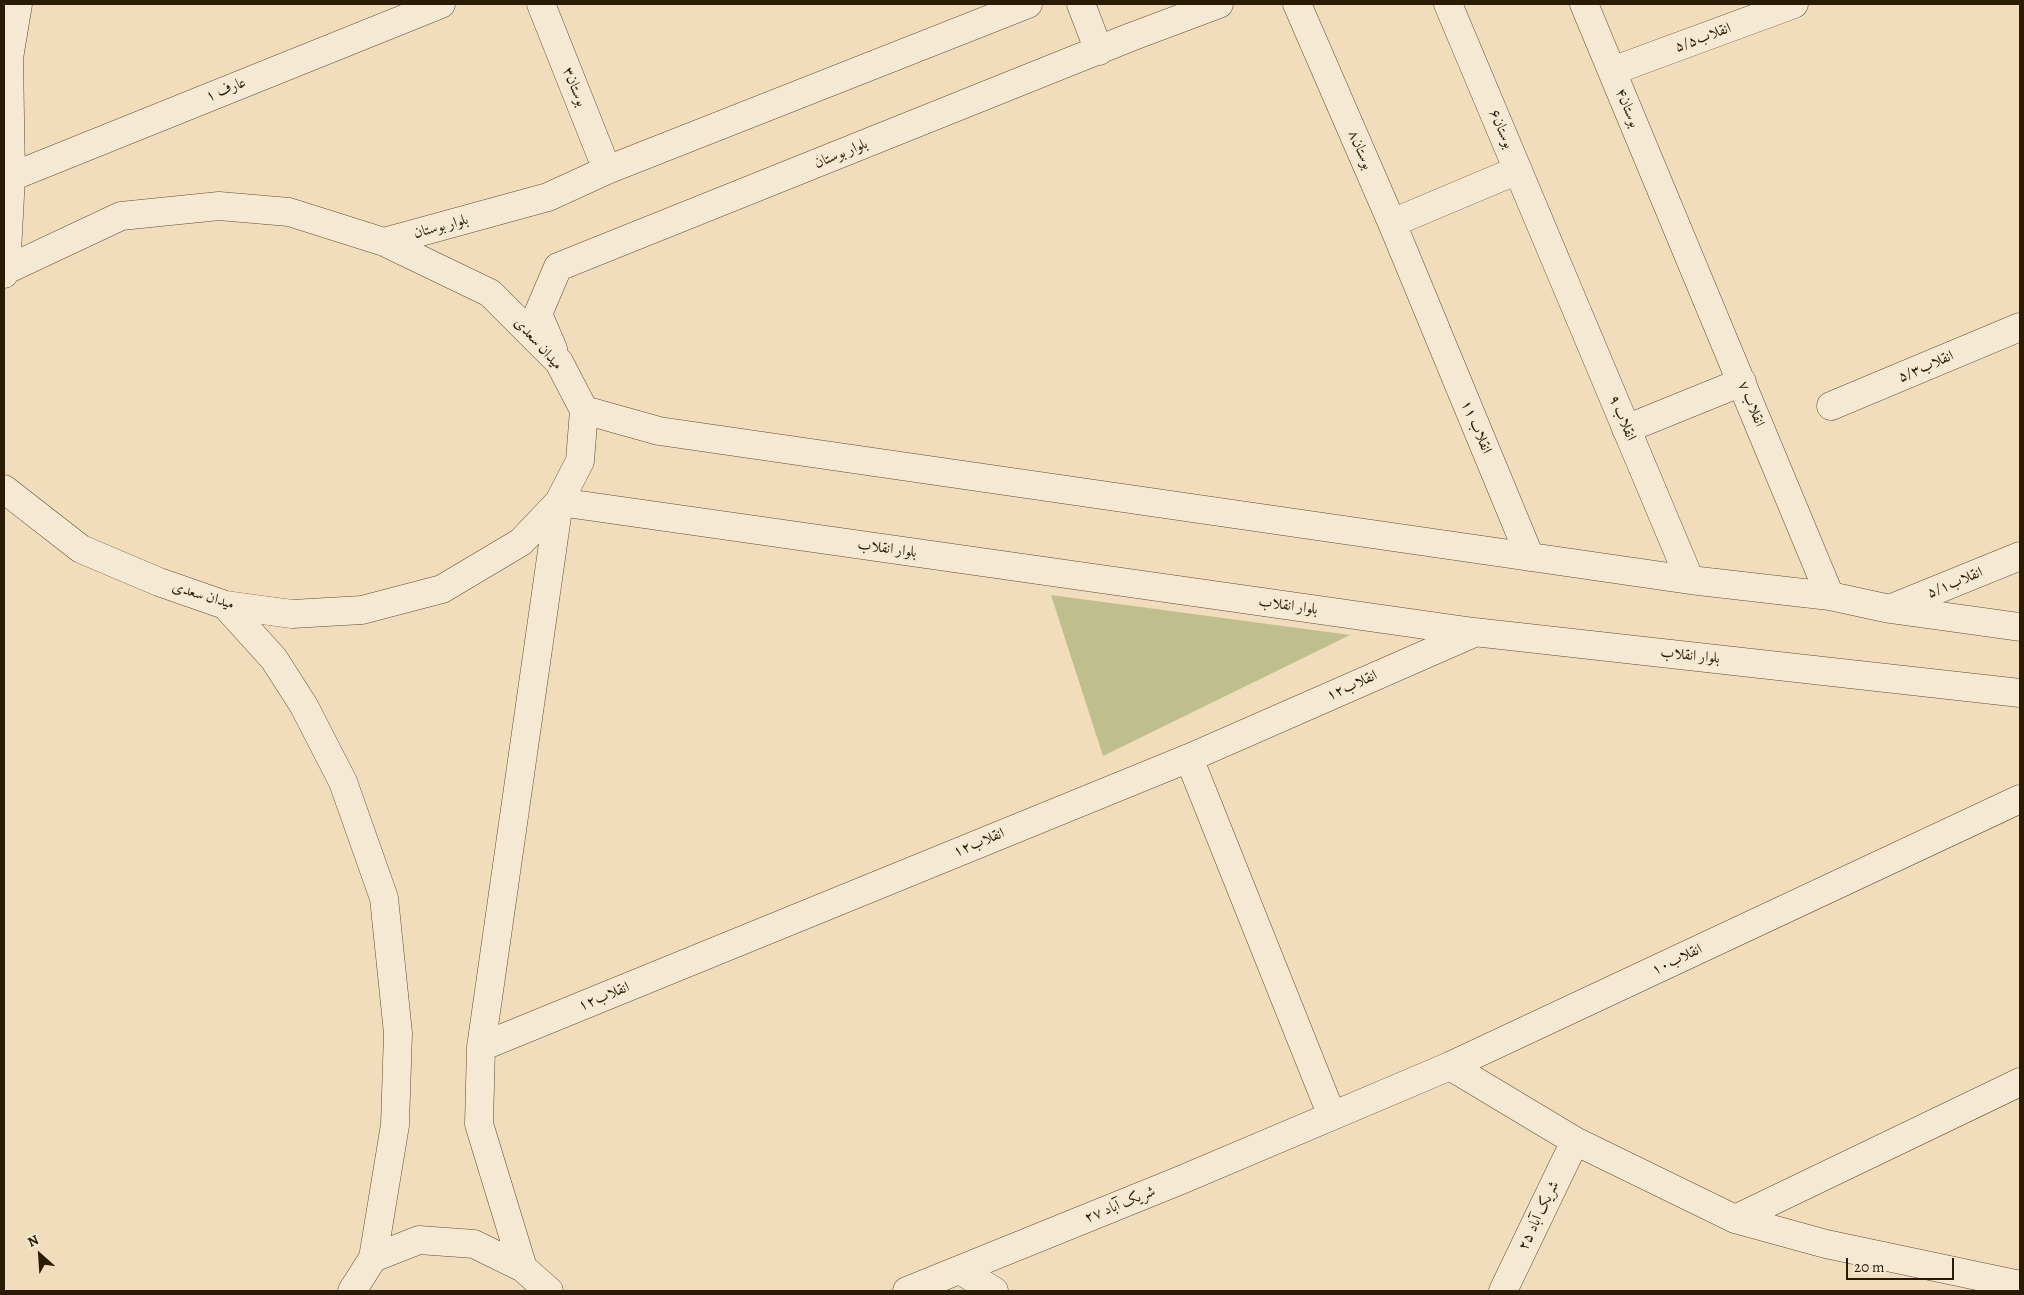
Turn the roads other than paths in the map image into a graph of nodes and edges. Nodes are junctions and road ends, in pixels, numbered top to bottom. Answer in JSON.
{"nodes":[{"id":1,"x":18,"y":4,"type":"edge"},
{"id":2,"x":441,"y":4,"type":"edge"},
{"id":3,"x":541,"y":4,"type":"edge"},
{"id":4,"x":1028,"y":4,"type":"edge"},
{"id":5,"x":1081,"y":4,"type":"edge"},
{"id":6,"x":1219,"y":4,"type":"edge"},
{"id":7,"x":1297,"y":4,"type":"edge"},
{"id":8,"x":1448,"y":4,"type":"edge"},
{"id":9,"x":1584,"y":4,"type":"edge"},
{"id":10,"x":1794,"y":4,"type":"edge"},
{"id":11,"x":1099,"y":51,"type":"junction"},
{"id":12,"x":6,"y":57,"type":"edge"},
{"id":13,"x":1612,"y":72,"type":"junction"},
{"id":14,"x":607,"y":170,"type":"junction"},
{"id":15,"x":1518,"y":170,"type":"junction"},
{"id":16,"x":12,"y":177,"type":"junction"},
{"id":17,"x":1669,"y":212,"type":"joint"},
{"id":18,"x":1392,"y":223,"type":"junction"},
{"id":19,"x":384,"y":242,"type":"junction"},
{"id":20,"x":1554,"y":255,"type":"joint"},
{"id":21,"x":4,"y":271,"type":"edge"},
{"id":22,"x":1423,"y":297,"type":"joint"},
{"id":23,"x":2020,"y":327,"type":"edge"},
{"id":24,"x":558,"y":362,"type":"junction"},
{"id":25,"x":1742,"y":382,"type":"junction"},
{"id":26,"x":1831,"y":406,"type":"dead end"},
{"id":27,"x":584,"y":410,"type":"junction"},
{"id":28,"x":1626,"y":429,"type":"junction"},
{"id":29,"x":4,"y":489,"type":"edge"},
{"id":30,"x":559,"y":502,"type":"junction"},
{"id":31,"x":1530,"y":556,"type":"junction"},
{"id":32,"x":2020,"y":556,"type":"edge"},
{"id":33,"x":1690,"y":580,"type":"junction"},
{"id":34,"x":1830,"y":596,"type":"junction"},
{"id":35,"x":225,"y":605,"type":"junction"},
{"id":36,"x":1890,"y":608,"type":"junction"},
{"id":37,"x":2020,"y":627,"type":"edge"},
{"id":38,"x":1474,"y":632,"type":"junction"},
{"id":39,"x":2020,"y":693,"type":"edge"},
{"id":40,"x":1189,"y":758,"type":"junction"},
{"id":41,"x":2020,"y":799,"type":"edge"},
{"id":42,"x":481,"y":1047,"type":"junction"},
{"id":43,"x":1450,"y":1066,"type":"junction"},
{"id":44,"x":2020,"y":1082,"type":"edge"},
{"id":45,"x":1332,"y":1116,"type":"junction"},
{"id":46,"x":1575,"y":1141,"type":"junction"},
{"id":47,"x":1735,"y":1220,"type":"junction"},
{"id":48,"x":373,"y":1258,"type":"junction"},
{"id":49,"x":523,"y":1268,"type":"junction"},
{"id":50,"x":960,"y":1270,"type":"junction"},
{"id":51,"x":2020,"y":1285,"type":"edge"},
{"id":52,"x":352,"y":1291,"type":"edge"},
{"id":53,"x":549,"y":1291,"type":"edge"},
{"id":54,"x":907,"y":1291,"type":"edge"},
{"id":55,"x":994,"y":1291,"type":"edge"},
{"id":56,"x":1503,"y":1291,"type":"edge"}],
"edges":[{"from":1,"to":12,"type":"street"},
{"from":2,"to":16,"type":"street","name":"عارف ۱"},
{"from":3,"to":14,"type":"street","name":"بوستان۳"},
{"from":4,"to":14,"type":"street","name":"بلوار بوستان"},
{"from":5,"to":11,"type":"street"},
{"from":6,"to":11,"type":"street","name":"بلوار بوستان"},
{"from":7,"to":18,"type":"street","name":"بوستان۸"},
{"from":8,"to":15,"type":"street","name":"بوستان۶"},
{"from":9,"to":13,"type":"street","name":"بوستان۴"},
{"from":10,"to":13,"type":"street","name":"انقلاب۵/۵"},
{"from":11,"to":24,"type":"street","name":"بلوار بوستان"},
{"from":12,"to":16,"type":"street"},
{"from":13,"to":17,"type":"street","name":"بوستان۴"},
{"from":14,"to":19,"type":"street","name":"بلوار بوستان"},
{"from":15,"to":18,"type":"street"},
{"from":15,"to":20,"type":"street","name":"بوستان۶"},
{"from":16,"to":21,"type":"street"},
{"from":17,"to":25,"type":"street","name":"انقلاب ۷"},
{"from":18,"to":22,"type":"street","name":"بوستان۸"},
{"from":19,"to":21,"type":"street","name":"میدان سعدی"},
{"from":19,"to":24,"type":"street","name":"میدان سعدی"},
{"from":20,"to":28,"type":"street","name":"انقلاب ۹"},
{"from":22,"to":31,"type":"street","name":"انقلاب ۱۱"},
{"from":23,"to":26,"type":"street","name":"انقلاب۵/۳"},
{"from":24,"to":27,"type":"street","name":"میدان سعدی"},
{"from":25,"to":28,"type":"street"},
{"from":25,"to":34,"type":"street","name":"انقلاب ۷"},
{"from":27,"to":30,"type":"street","name":"میدان سعدی"},
{"from":27,"to":31,"type":"street"},
{"from":28,"to":33,"type":"street","name":"انقلاب ۹"},
{"from":29,"to":35,"type":"street","name":"میدان سعدی"},
{"from":30,"to":35,"type":"street","name":"میدان سعدی"},
{"from":30,"to":38,"type":"street","name":"بلوار انقلاب"},
{"from":30,"to":42,"type":"street"},
{"from":31,"to":33,"type":"street"},
{"from":32,"to":36,"type":"street","name":"انقلاب۵/۱"},
{"from":33,"to":34,"type":"street"},
{"from":34,"to":36,"type":"street"},
{"from":35,"to":48,"type":"street"},
{"from":36,"to":37,"type":"street"},
{"from":38,"to":39,"type":"street","name":"بلوار انقلاب"},
{"from":38,"to":40,"type":"street","name":"انقلاب۱۲"},
{"from":40,"to":42,"type":"street","name":"انقلاب۱۲"},
{"from":40,"to":45,"type":"street"},
{"from":41,"to":43,"type":"street","name":"انقلاب۱۰"},
{"from":42,"to":49,"type":"street"},
{"from":43,"to":45,"type":"street","name":"انقلاب۱۰"},
{"from":43,"to":46,"type":"street"},
{"from":44,"to":47,"type":"street"},
{"from":45,"to":50,"type":"street","name":"شریک آباد ۲۷"},
{"from":46,"to":47,"type":"street"},
{"from":46,"to":56,"type":"street","name":"شریک آباد ۲۵"},
{"from":47,"to":51,"type":"street"},
{"from":48,"to":49,"type":"street"},
{"from":48,"to":52,"type":"street"},
{"from":49,"to":53,"type":"street"},
{"from":50,"to":54,"type":"street","name":"شریک آباد ۲۷"},
{"from":50,"to":55,"type":"street"}]}
